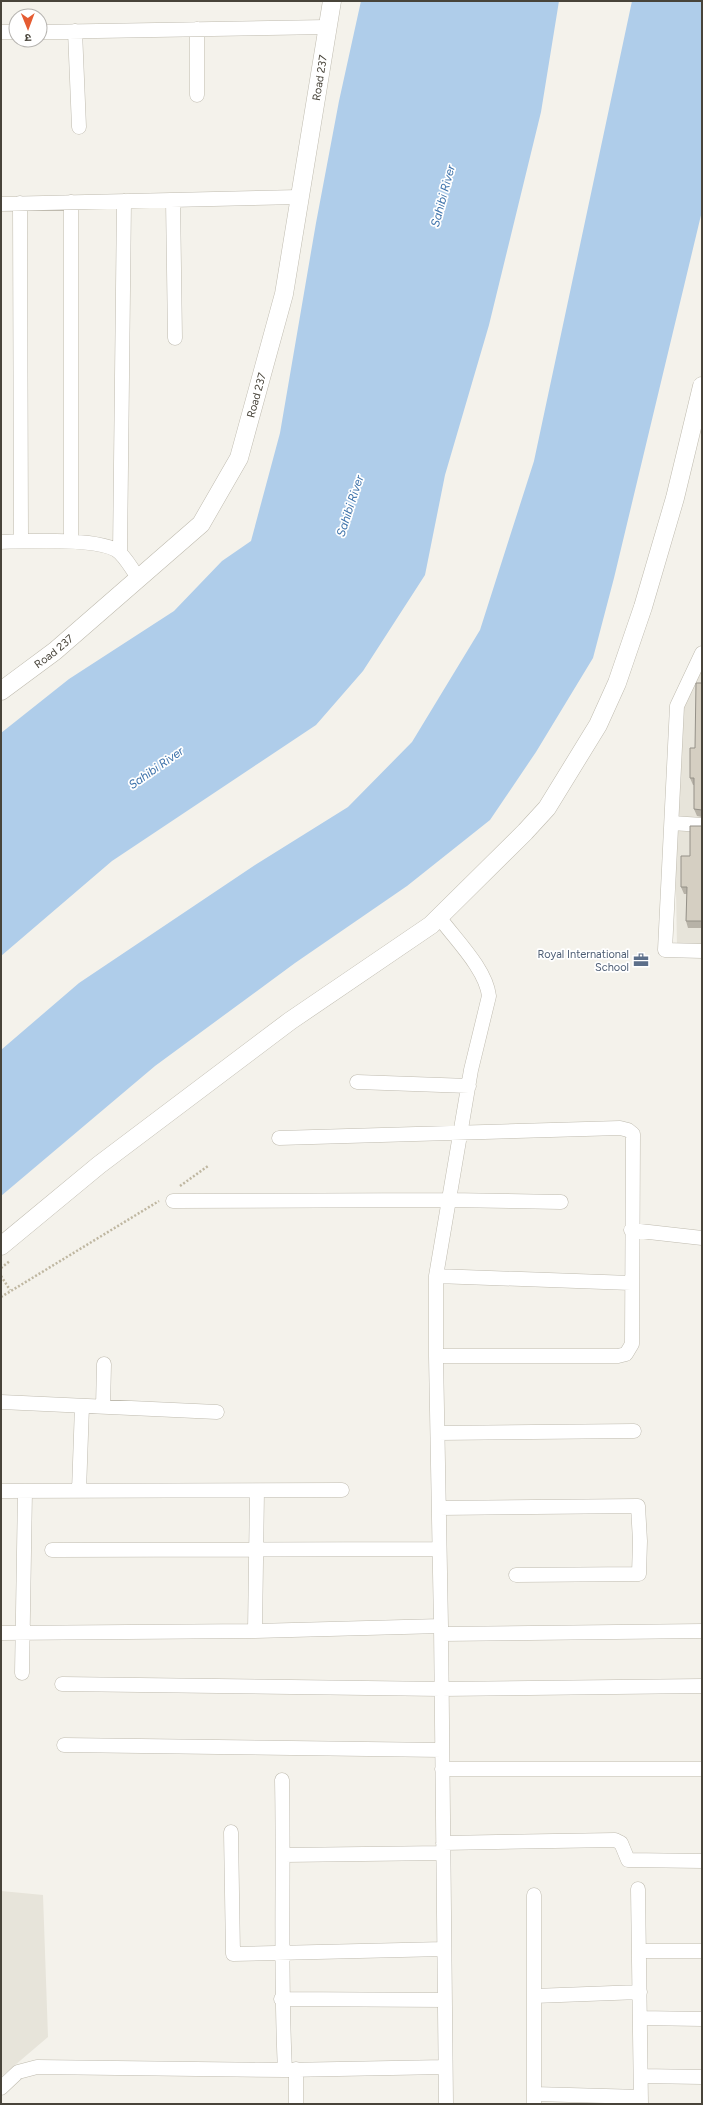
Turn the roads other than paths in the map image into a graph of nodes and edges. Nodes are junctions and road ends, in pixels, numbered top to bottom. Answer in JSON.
{"nodes":[{"id":1,"x":332,"y":1,"type":"edge"},
{"id":2,"x":327,"y":27,"type":"junction"},
{"id":3,"x":197,"y":29,"type":"junction"},
{"id":4,"x":75,"y":31,"type":"junction"},
{"id":5,"x":48,"y":32,"type":"edge"},
{"id":6,"x":197,"y":95,"type":"dead end"},
{"id":7,"x":79,"y":126,"type":"dead end"},
{"id":8,"x":299,"y":197,"type":"junction"},
{"id":9,"x":173,"y":200,"type":"junction"},
{"id":10,"x":124,"y":201,"type":"junction"},
{"id":11,"x":71,"y":202,"type":"junction"},
{"id":12,"x":20,"y":203,"type":"junction"},
{"id":13,"x":1,"y":204,"type":"edge"},
{"id":14,"x":174,"y":338,"type":"dead end"},
{"id":15,"x":702,"y":386,"type":"edge"},
{"id":16,"x":21,"y":541,"type":"junction"},
{"id":17,"x":71,"y":541,"type":"junction"},
{"id":18,"x":1,"y":542,"type":"edge"},
{"id":19,"x":120,"y":553,"type":"junction"},
{"id":20,"x":138,"y":578,"type":"junction"},
{"id":21,"x":702,"y":653,"type":"edge"},
{"id":22,"x":697,"y":676,"type":"edge"},
{"id":23,"x":1,"y":691,"type":"edge"},
{"id":24,"x":672,"y":823,"type":"junction"},
{"id":25,"x":702,"y":825,"type":"edge"},
{"id":26,"x":438,"y":917,"type":"junction"},
{"id":27,"x":702,"y":951,"type":"edge"},
{"id":28,"x":357,"y":1082,"type":"dead end"},
{"id":29,"x":469,"y":1086,"type":"junction"},
{"id":30,"x":461,"y":1131,"type":"junction"},
{"id":31,"x":279,"y":1138,"type":"dead end"},
{"id":32,"x":172,"y":1195,"type":"road end"},
{"id":33,"x":449,"y":1200,"type":"junction"},
{"id":34,"x":561,"y":1202,"type":"dead end"},
{"id":35,"x":632,"y":1230,"type":"junction"},
{"id":36,"x":702,"y":1238,"type":"edge"},
{"id":37,"x":1,"y":1246,"type":"edge"},
{"id":38,"x":436,"y":1276,"type":"junction"},
{"id":39,"x":631,"y":1283,"type":"junction"},
{"id":40,"x":436,"y":1356,"type":"junction"},
{"id":41,"x":104,"y":1364,"type":"dead end"},
{"id":42,"x":1,"y":1402,"type":"edge"},
{"id":43,"x":82,"y":1406,"type":"junction"},
{"id":44,"x":103,"y":1407,"type":"junction"},
{"id":45,"x":217,"y":1412,"type":"dead end"},
{"id":46,"x":634,"y":1431,"type":"dead end"},
{"id":47,"x":438,"y":1433,"type":"junction"},
{"id":48,"x":342,"y":1490,"type":"dead end"},
{"id":49,"x":1,"y":1491,"type":"edge"},
{"id":50,"x":25,"y":1491,"type":"junction"},
{"id":51,"x":79,"y":1491,"type":"junction"},
{"id":52,"x":257,"y":1491,"type":"junction"},
{"id":53,"x":439,"y":1508,"type":"junction"},
{"id":54,"x":440,"y":1549,"type":"junction"},
{"id":55,"x":52,"y":1550,"type":"dead end"},
{"id":56,"x":256,"y":1550,"type":"junction"},
{"id":57,"x":516,"y":1574,"type":"dead end"},
{"id":58,"x":441,"y":1630,"type":"junction"},
{"id":59,"x":255,"y":1631,"type":"junction"},
{"id":60,"x":702,"y":1631,"type":"edge"},
{"id":61,"x":1,"y":1633,"type":"edge"},
{"id":62,"x":22,"y":1633,"type":"junction"},
{"id":63,"x":22,"y":1673,"type":"dead end"},
{"id":64,"x":62,"y":1684,"type":"dead end"},
{"id":65,"x":702,"y":1686,"type":"edge"},
{"id":66,"x":441,"y":1689,"type":"junction"},
{"id":67,"x":64,"y":1745,"type":"dead end"},
{"id":68,"x":442,"y":1750,"type":"junction"},
{"id":69,"x":442,"y":1768,"type":"junction"},
{"id":70,"x":702,"y":1769,"type":"edge"},
{"id":71,"x":282,"y":1780,"type":"dead end"},
{"id":72,"x":231,"y":1832,"type":"dead end"},
{"id":73,"x":443,"y":1848,"type":"junction"},
{"id":74,"x":284,"y":1855,"type":"junction"},
{"id":75,"x":702,"y":1861,"type":"edge"},
{"id":76,"x":638,"y":1889,"type":"dead end"},
{"id":77,"x":534,"y":1895,"type":"dead end"},
{"id":78,"x":444,"y":1949,"type":"junction"},
{"id":79,"x":639,"y":1951,"type":"junction"},
{"id":80,"x":702,"y":1951,"type":"edge"},
{"id":81,"x":282,"y":1953,"type":"junction"},
{"id":82,"x":640,"y":1992,"type":"junction"},
{"id":83,"x":534,"y":1996,"type":"junction"},
{"id":84,"x":281,"y":1999,"type":"junction"},
{"id":85,"x":445,"y":2000,"type":"junction"},
{"id":86,"x":640,"y":2018,"type":"junction"},
{"id":87,"x":702,"y":2019,"type":"edge"},
{"id":88,"x":445,"y":2067,"type":"junction"},
{"id":89,"x":290,"y":2070,"type":"junction"},
{"id":90,"x":641,"y":2076,"type":"junction"},
{"id":91,"x":702,"y":2077,"type":"edge"},
{"id":92,"x":1,"y":2088,"type":"edge"},
{"id":93,"x":534,"y":2099,"type":"edge"},
{"id":94,"x":641,"y":2100,"type":"edge"},
{"id":95,"x":296,"y":2104,"type":"edge"},
{"id":96,"x":446,"y":2104,"type":"edge"}],
"edges":[{"from":1,"to":2,"type":"street","name":"Road 237"},
{"from":2,"to":3,"type":"street"},
{"from":2,"to":8,"type":"street","name":"Road 237"},
{"from":3,"to":4,"type":"street"},
{"from":3,"to":6,"type":"street"},
{"from":4,"to":5,"type":"street"},
{"from":4,"to":7,"type":"street"},
{"from":8,"to":9,"type":"street"},
{"from":8,"to":20,"type":"street","name":"Road 237"},
{"from":9,"to":10,"type":"street"},
{"from":9,"to":14,"type":"street"},
{"from":10,"to":11,"type":"street"},
{"from":10,"to":19,"type":"street"},
{"from":11,"to":12,"type":"street"},
{"from":11,"to":17,"type":"street"},
{"from":12,"to":13,"type":"street"},
{"from":12,"to":16,"type":"street"},
{"from":15,"to":26,"type":"street"},
{"from":16,"to":17,"type":"street"},
{"from":16,"to":18,"type":"street"},
{"from":17,"to":19,"type":"street"},
{"from":19,"to":20,"type":"street"},
{"from":20,"to":23,"type":"street","name":"Road 237"},
{"from":21,"to":22,"type":"street"},
{"from":22,"to":24,"type":"street"},
{"from":24,"to":25,"type":"street"},
{"from":24,"to":27,"type":"street"},
{"from":26,"to":29,"type":"street"},
{"from":26,"to":37,"type":"street"},
{"from":28,"to":29,"type":"street"},
{"from":29,"to":30,"type":"street"},
{"from":30,"to":31,"type":"street"},
{"from":30,"to":33,"type":"street"},
{"from":30,"to":35,"type":"street"},
{"from":32,"to":33,"type":"street"},
{"from":33,"to":34,"type":"street"},
{"from":33,"to":38,"type":"street"},
{"from":35,"to":36,"type":"street"},
{"from":35,"to":39,"type":"street"},
{"from":38,"to":39,"type":"street"},
{"from":38,"to":40,"type":"street"},
{"from":39,"to":40,"type":"street"},
{"from":40,"to":47,"type":"street"},
{"from":41,"to":44,"type":"street"},
{"from":42,"to":43,"type":"street"},
{"from":43,"to":44,"type":"street"},
{"from":43,"to":51,"type":"street"},
{"from":44,"to":45,"type":"street"},
{"from":46,"to":47,"type":"street"},
{"from":47,"to":53,"type":"street"},
{"from":48,"to":52,"type":"street"},
{"from":49,"to":50,"type":"street"},
{"from":50,"to":51,"type":"street"},
{"from":50,"to":62,"type":"street"},
{"from":51,"to":52,"type":"street"},
{"from":52,"to":56,"type":"street"},
{"from":53,"to":54,"type":"street"},
{"from":53,"to":57,"type":"street"},
{"from":54,"to":56,"type":"street"},
{"from":54,"to":58,"type":"street"},
{"from":55,"to":56,"type":"street"},
{"from":56,"to":59,"type":"street"},
{"from":58,"to":59,"type":"street"},
{"from":58,"to":60,"type":"street"},
{"from":58,"to":66,"type":"street"},
{"from":59,"to":62,"type":"street"},
{"from":61,"to":62,"type":"street"},
{"from":62,"to":63,"type":"street"},
{"from":64,"to":66,"type":"street"},
{"from":65,"to":66,"type":"street"},
{"from":66,"to":68,"type":"street"},
{"from":67,"to":68,"type":"street"},
{"from":68,"to":69,"type":"street"},
{"from":69,"to":70,"type":"street"},
{"from":69,"to":73,"type":"street"},
{"from":71,"to":74,"type":"street"},
{"from":72,"to":81,"type":"street"},
{"from":73,"to":74,"type":"street"},
{"from":73,"to":75,"type":"street"},
{"from":73,"to":78,"type":"street"},
{"from":74,"to":81,"type":"street"},
{"from":76,"to":79,"type":"street"},
{"from":77,"to":83,"type":"street"},
{"from":78,"to":81,"type":"street"},
{"from":78,"to":85,"type":"street"},
{"from":79,"to":80,"type":"street"},
{"from":79,"to":82,"type":"street"},
{"from":81,"to":84,"type":"street"},
{"from":82,"to":83,"type":"street"},
{"from":82,"to":86,"type":"street"},
{"from":83,"to":93,"type":"street"},
{"from":84,"to":85,"type":"street"},
{"from":84,"to":89,"type":"street"},
{"from":85,"to":88,"type":"street"},
{"from":86,"to":87,"type":"street"},
{"from":86,"to":90,"type":"street"},
{"from":88,"to":89,"type":"street"},
{"from":88,"to":96,"type":"street"},
{"from":89,"to":92,"type":"street"},
{"from":89,"to":95,"type":"street"},
{"from":90,"to":91,"type":"street"},
{"from":90,"to":94,"type":"street"},
{"from":93,"to":94,"type":"street"}]}
